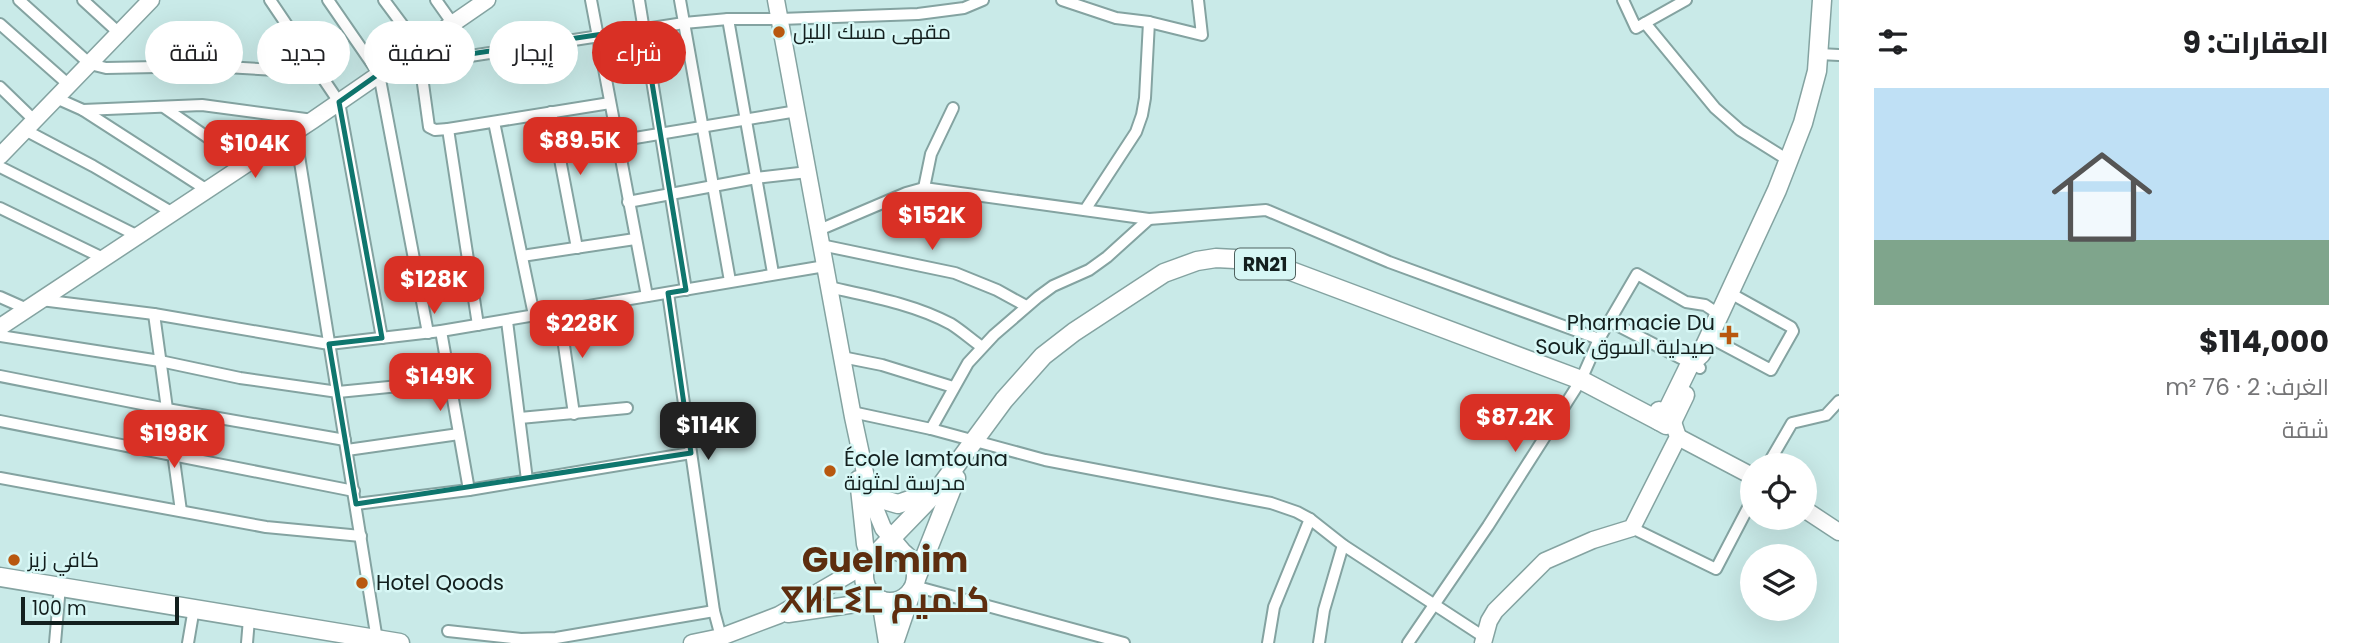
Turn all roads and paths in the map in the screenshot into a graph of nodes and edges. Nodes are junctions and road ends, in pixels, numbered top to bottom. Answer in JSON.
{"nodes":[{"id":1,"x":19,"y":0,"type":"edge"},
{"id":2,"x":83,"y":0,"type":"edge"},
{"id":3,"x":151,"y":0,"type":"edge"},
{"id":4,"x":270,"y":0,"type":"edge"},
{"id":5,"x":328,"y":0,"type":"edge"},
{"id":6,"x":384,"y":0,"type":"edge"},
{"id":7,"x":436,"y":0,"type":"edge"},
{"id":8,"x":487,"y":0,"type":"edge"},
{"id":9,"x":591,"y":0,"type":"edge"},
{"id":10,"x":639,"y":0,"type":"edge"},
{"id":11,"x":680,"y":0,"type":"edge"},
{"id":12,"x":776,"y":0,"type":"edge"},
{"id":13,"x":983,"y":0,"type":"edge"},
{"id":14,"x":1062,"y":0,"type":"edge"},
{"id":15,"x":1198,"y":0,"type":"edge"},
{"id":16,"x":1623,"y":0,"type":"edge"},
{"id":17,"x":1686,"y":0,"type":"edge"},
{"id":18,"x":1822,"y":0,"type":"edge"},
{"id":19,"x":728,"y":19,"type":"junction"},
{"id":20,"x":780,"y":19,"type":"junction"},
{"id":21,"x":284,"y":21,"type":"edge"},
{"id":22,"x":397,"y":21,"type":"edge"},
{"id":23,"x":451,"y":21,"type":"edge"},
{"id":24,"x":457,"y":21,"type":"edge"},
{"id":25,"x":595,"y":21,"type":"edge"},
{"id":26,"x":642,"y":21,"type":"edge"},
{"id":27,"x":684,"y":21,"type":"edge"},
{"id":28,"x":1149,"y":22,"type":"junction"},
{"id":29,"x":686,"y":23,"type":"edge"},
{"id":30,"x":1645,"y":23,"type":"junction"},
{"id":31,"x":0,"y":24,"type":"edge"},
{"id":32,"x":119,"y":33,"type":"junction"},
{"id":33,"x":686,"y":34,"type":"edge"},
{"id":34,"x":592,"y":37,"type":"edge"},
{"id":35,"x":364,"y":45,"type":"edge"},
{"id":36,"x":1819,"y":54,"type":"junction"},
{"id":37,"x":475,"y":55,"type":"edge"},
{"id":38,"x":1839,"y":55,"type":"edge"},
{"id":39,"x":90,"y":64,"type":"junction"},
{"id":40,"x":257,"y":69,"type":"edge"},
{"id":41,"x":327,"y":84,"type":"edge"},
{"id":42,"x":364,"y":84,"type":"edge"},
{"id":43,"x":386,"y":84,"type":"edge"},
{"id":44,"x":423,"y":84,"type":"edge"},
{"id":45,"x":607,"y":84,"type":"edge"},
{"id":46,"x":653,"y":84,"type":"edge"},
{"id":47,"x":69,"y":85,"type":"junction"},
{"id":48,"x":0,"y":88,"type":"edge"},
{"id":49,"x":56,"y":98,"type":"junction"},
{"id":50,"x":339,"y":102,"type":"junction"},
{"id":51,"x":610,"y":103,"type":"junction"},
{"id":52,"x":165,"y":108,"type":"junction"},
{"id":53,"x":953,"y":108,"type":"dead end"},
{"id":54,"x":83,"y":110,"type":"junction"},
{"id":55,"x":797,"y":111,"type":"junction"},
{"id":56,"x":551,"y":112,"type":"junction"},
{"id":57,"x":746,"y":118,"type":"junction"},
{"id":58,"x":313,"y":120,"type":"junction"},
{"id":59,"x":494,"y":122,"type":"junction"},
{"id":60,"x":30,"y":125,"type":"junction"},
{"id":61,"x":702,"y":126,"type":"junction"},
{"id":62,"x":448,"y":129,"type":"junction"},
{"id":63,"x":295,"y":131,"type":"junction"},
{"id":64,"x":661,"y":132,"type":"junction"},
{"id":65,"x":617,"y":141,"type":"junction"},
{"id":66,"x":0,"y":156,"type":"edge"},
{"id":67,"x":1788,"y":160,"type":"junction"},
{"id":68,"x":246,"y":164,"type":"junction"},
{"id":69,"x":0,"y":167,"type":"edge"},
{"id":70,"x":808,"y":172,"type":"junction"},
{"id":71,"x":757,"y":178,"type":"junction"},
{"id":72,"x":713,"y":187,"type":"junction"},
{"id":73,"x":924,"y":188,"type":"junction"},
{"id":74,"x":206,"y":190,"type":"junction"},
{"id":75,"x":671,"y":195,"type":"junction"},
{"id":76,"x":628,"y":202,"type":"junction"},
{"id":77,"x":0,"y":208,"type":"edge"},
{"id":78,"x":1085,"y":210,"type":"junction"},
{"id":79,"x":173,"y":213,"type":"junction"},
{"id":80,"x":1149,"y":219,"type":"junction"},
{"id":81,"x":138,"y":236,"type":"junction"},
{"id":82,"x":820,"y":238,"type":"junction"},
{"id":83,"x":635,"y":239,"type":"junction"},
{"id":84,"x":578,"y":248,"type":"junction"},
{"id":85,"x":522,"y":256,"type":"junction"},
{"id":86,"x":103,"y":258,"type":"junction"},
{"id":87,"x":825,"y":266,"type":"junction"},
{"id":88,"x":773,"y":273,"type":"junction"},
{"id":89,"x":730,"y":281,"type":"junction"},
{"id":90,"x":829,"y":287,"type":"junction"},
{"id":91,"x":686,"y":290,"type":"junction"},
{"id":92,"x":668,"y":293,"type":"junction"},
{"id":93,"x":1730,"y":293,"type":"junction"},
{"id":94,"x":647,"y":296,"type":"junction"},
{"id":95,"x":0,"y":297,"type":"edge"},
{"id":96,"x":34,"y":304,"type":"junction"},
{"id":97,"x":1026,"y":306,"type":"junction"},
{"id":98,"x":559,"y":311,"type":"junction"},
{"id":99,"x":154,"y":314,"type":"junction"},
{"id":100,"x":534,"y":315,"type":"junction"},
{"id":101,"x":1720,"y":315,"type":"junction"},
{"id":102,"x":506,"y":321,"type":"junction"},
{"id":103,"x":1609,"y":321,"type":"junction"},
{"id":104,"x":478,"y":325,"type":"junction"},
{"id":105,"x":0,"y":327,"type":"edge"},
{"id":106,"x":441,"y":331,"type":"junction"},
{"id":107,"x":428,"y":333,"type":"junction"},
{"id":108,"x":0,"y":336,"type":"edge"},
{"id":109,"x":1709,"y":337,"type":"junction"},
{"id":110,"x":382,"y":338,"type":"junction"},
{"id":111,"x":1599,"y":339,"type":"junction"},
{"id":112,"x":329,"y":344,"type":"junction"},
{"id":113,"x":982,"y":347,"type":"junction"},
{"id":114,"x":842,"y":357,"type":"junction"},
{"id":115,"x":160,"y":361,"type":"junction"},
{"id":116,"x":1697,"y":362,"type":"junction"},
{"id":117,"x":0,"y":376,"type":"edge"},
{"id":118,"x":1581,"y":380,"type":"junction"},
{"id":119,"x":450,"y":381,"type":"junction"},
{"id":120,"x":953,"y":387,"type":"junction"},
{"id":121,"x":338,"y":392,"type":"junction"},
{"id":122,"x":1839,"y":401,"type":"edge"},
{"id":123,"x":627,"y":408,"type":"dead end"},
{"id":124,"x":167,"y":410,"type":"junction"},
{"id":125,"x":574,"y":414,"type":"junction"},
{"id":126,"x":852,"y":415,"type":"junction"},
{"id":127,"x":520,"y":418,"type":"junction"},
{"id":128,"x":1670,"y":418,"type":"junction"},
{"id":129,"x":0,"y":421,"type":"edge"},
{"id":130,"x":931,"y":429,"type":"junction"},
{"id":131,"x":459,"y":434,"type":"junction"},
{"id":132,"x":973,"y":444,"type":"junction"},
{"id":133,"x":346,"y":445,"type":"junction"},
{"id":134,"x":691,"y":453,"type":"junction"},
{"id":135,"x":1775,"y":453,"type":"edge"},
{"id":136,"x":173,"y":454,"type":"junction"},
{"id":137,"x":1740,"y":468,"type":"edge"},
{"id":138,"x":0,"y":478,"type":"edge"},
{"id":139,"x":527,"y":480,"type":"junction"},
{"id":140,"x":469,"y":490,"type":"junction"},
{"id":141,"x":354,"y":491,"type":"junction"},
{"id":142,"x":937,"y":491,"type":"junction"},
{"id":143,"x":870,"y":496,"type":"junction"},
{"id":144,"x":356,"y":504,"type":"junction"},
{"id":145,"x":181,"y":512,"type":"junction"},
{"id":146,"x":1817,"y":518,"type":"edge"},
{"id":147,"x":1310,"y":519,"type":"junction"},
{"id":148,"x":1740,"y":523,"type":"edge"},
{"id":149,"x":1632,"y":528,"type":"junction"},
{"id":150,"x":1839,"y":532,"type":"edge"},
{"id":151,"x":361,"y":536,"type":"junction"},
{"id":152,"x":890,"y":538,"type":"junction"},
{"id":153,"x":1343,"y":545,"type":"junction"},
{"id":154,"x":905,"y":554,"type":"junction"},
{"id":155,"x":871,"y":559,"type":"junction"},
{"id":156,"x":0,"y":577,"type":"edge"},
{"id":157,"x":914,"y":585,"type":"junction"},
{"id":158,"x":60,"y":586,"type":"junction"},
{"id":159,"x":880,"y":600,"type":"junction"},
{"id":160,"x":1434,"y":605,"type":"junction"},
{"id":161,"x":194,"y":608,"type":"junction"},
{"id":162,"x":714,"y":611,"type":"junction"},
{"id":163,"x":779,"y":615,"type":"junction"},
{"id":164,"x":249,"y":619,"type":"junction"},
{"id":165,"x":448,"y":631,"type":"dead end"},
{"id":166,"x":720,"y":637,"type":"junction"},
{"id":167,"x":377,"y":640,"type":"junction"},
{"id":168,"x":1484,"y":640,"type":"edge"},
{"id":169,"x":55,"y":643,"type":"edge"},
{"id":170,"x":188,"y":643,"type":"edge"},
{"id":171,"x":247,"y":643,"type":"edge"},
{"id":172,"x":400,"y":643,"type":"edge"},
{"id":173,"x":692,"y":643,"type":"edge"},
{"id":174,"x":701,"y":643,"type":"edge"},
{"id":175,"x":888,"y":643,"type":"edge"},
{"id":176,"x":894,"y":643,"type":"edge"},
{"id":177,"x":1124,"y":643,"type":"edge"},
{"id":178,"x":1268,"y":643,"type":"edge"},
{"id":179,"x":1319,"y":643,"type":"edge"},
{"id":180,"x":1408,"y":643,"type":"edge"}],
"edges":[{"from":1,"to":39,"type":"street"},
{"from":2,"to":32,"type":"street"},
{"from":3,"to":32,"type":"street"},
{"from":4,"to":21,"type":"street"},
{"from":5,"to":35,"type":"street"},
{"from":6,"to":22,"type":"street"},
{"from":7,"to":23,"type":"street"},
{"from":8,"to":24,"type":"street"},
{"from":9,"to":25,"type":"street"},
{"from":10,"to":26,"type":"street"},
{"from":11,"to":27,"type":"street"},
{"from":12,"to":20,"type":"street"},
{"from":13,"to":20,"type":"street"},
{"from":14,"to":28,"type":"street"},
{"from":15,"to":28,"type":"street"},
{"from":16,"to":30,"type":"street"},
{"from":17,"to":30,"type":"street"},
{"from":18,"to":36,"type":"main road"},
{"from":19,"to":20,"type":"street"},
{"from":19,"to":29,"type":"street"},
{"from":19,"to":57,"type":"street"},
{"from":20,"to":55,"type":"street"},
{"from":28,"to":78,"type":"street"},
{"from":30,"to":67,"type":"street"},
{"from":31,"to":47,"type":"street"},
{"from":32,"to":39,"type":"street"},
{"from":33,"to":61,"type":"street"},
{"from":34,"to":37,"type":"street"},
{"from":36,"to":38,"type":"street"},
{"from":36,"to":67,"type":"main road"},
{"from":39,"to":40,"type":"street"},
{"from":39,"to":47,"type":"street"},
{"from":41,"to":50,"type":"street"},
{"from":42,"to":50,"type":"street"},
{"from":43,"to":107,"type":"street"},
{"from":44,"to":62,"type":"street"},
{"from":45,"to":51,"type":"street"},
{"from":46,"to":64,"type":"street"},
{"from":47,"to":49,"type":"street"},
{"from":48,"to":60,"type":"street"},
{"from":49,"to":54,"type":"street"},
{"from":49,"to":60,"type":"street"},
{"from":50,"to":58,"type":"street"},
{"from":50,"to":110,"type":"street"},
{"from":51,"to":56,"type":"street"},
{"from":51,"to":65,"type":"street"},
{"from":52,"to":54,"type":"street"},
{"from":52,"to":58,"type":"street"},
{"from":52,"to":68,"type":"street"},
{"from":53,"to":73,"type":"street"},
{"from":54,"to":74,"type":"street"},
{"from":55,"to":57,"type":"street"},
{"from":55,"to":70,"type":"street"},
{"from":56,"to":59,"type":"street"},
{"from":56,"to":84,"type":"street"},
{"from":57,"to":61,"type":"street"},
{"from":57,"to":71,"type":"street"},
{"from":58,"to":63,"type":"street"},
{"from":59,"to":62,"type":"street"},
{"from":59,"to":85,"type":"street"},
{"from":60,"to":66,"type":"street"},
{"from":60,"to":79,"type":"street"},
{"from":61,"to":64,"type":"street"},
{"from":61,"to":72,"type":"street"},
{"from":62,"to":104,"type":"street"},
{"from":63,"to":68,"type":"street"},
{"from":63,"to":112,"type":"street"},
{"from":64,"to":65,"type":"street"},
{"from":64,"to":75,"type":"street"},
{"from":65,"to":76,"type":"street"},
{"from":67,"to":93,"type":"main road"},
{"from":68,"to":74,"type":"street"},
{"from":69,"to":81,"type":"street"},
{"from":70,"to":71,"type":"street"},
{"from":70,"to":82,"type":"street"},
{"from":71,"to":72,"type":"street"},
{"from":71,"to":88,"type":"street"},
{"from":72,"to":75,"type":"street"},
{"from":72,"to":89,"type":"street"},
{"from":73,"to":78,"type":"street"},
{"from":73,"to":82,"type":"street"},
{"from":74,"to":79,"type":"street"},
{"from":75,"to":76,"type":"street"},
{"from":75,"to":91,"type":"street"},
{"from":76,"to":83,"type":"street"},
{"from":77,"to":86,"type":"street"},
{"from":78,"to":80,"type":"street"},
{"from":79,"to":81,"type":"street"},
{"from":80,"to":97,"type":"street"},
{"from":80,"to":111,"type":"street"},
{"from":81,"to":86,"type":"street"},
{"from":82,"to":87,"type":"street"},
{"from":82,"to":97,"type":"street"},
{"from":83,"to":84,"type":"street"},
{"from":83,"to":94,"type":"street"},
{"from":84,"to":85,"type":"street"},
{"from":85,"to":100,"type":"street"},
{"from":86,"to":96,"type":"street"},
{"from":87,"to":88,"type":"street"},
{"from":87,"to":90,"type":"street"},
{"from":88,"to":89,"type":"street"},
{"from":89,"to":91,"type":"street"},
{"from":90,"to":113,"type":"street"},
{"from":90,"to":114,"type":"street"},
{"from":91,"to":92,"type":"street"},
{"from":92,"to":94,"type":"street"},
{"from":92,"to":134,"type":"street"},
{"from":93,"to":101,"type":"main road"},
{"from":93,"to":109,"type":"street"},
{"from":94,"to":98,"type":"street"},
{"from":95,"to":96,"type":"street"},
{"from":96,"to":99,"type":"street"},
{"from":96,"to":105,"type":"street"},
{"from":97,"to":113,"type":"street"},
{"from":98,"to":100,"type":"street"},
{"from":98,"to":125,"type":"street"},
{"from":99,"to":112,"type":"street"},
{"from":99,"to":115,"type":"street"},
{"from":100,"to":102,"type":"street"},
{"from":101,"to":103,"type":"street"},
{"from":101,"to":109,"type":"main road"},
{"from":102,"to":104,"type":"street"},
{"from":102,"to":127,"type":"street"},
{"from":103,"to":111,"type":"street"},
{"from":103,"to":116,"type":"street"},
{"from":104,"to":106,"type":"street"},
{"from":106,"to":107,"type":"street"},
{"from":106,"to":119,"type":"street"},
{"from":107,"to":110,"type":"street"},
{"from":108,"to":115,"type":"street"},
{"from":109,"to":116,"type":"main road"},
{"from":110,"to":112,"type":"street"},
{"from":111,"to":118,"type":"street"},
{"from":112,"to":121,"type":"street"},
{"from":113,"to":120,"type":"street"},
{"from":114,"to":120,"type":"street"},
{"from":114,"to":126,"type":"street"},
{"from":115,"to":121,"type":"street"},
{"from":115,"to":124,"type":"street"},
{"from":116,"to":128,"type":"main road"},
{"from":117,"to":124,"type":"street"},
{"from":118,"to":128,"type":"main road","number":"RN21"},
{"from":118,"to":132,"type":"main road","number":"RN21"},
{"from":118,"to":160,"type":"street"},
{"from":119,"to":121,"type":"street"},
{"from":119,"to":131,"type":"street"},
{"from":120,"to":130,"type":"street"},
{"from":121,"to":133,"type":"street"},
{"from":122,"to":135,"type":"street"},
{"from":123,"to":125,"type":"street"},
{"from":124,"to":133,"type":"street"},
{"from":124,"to":136,"type":"street"},
{"from":125,"to":127,"type":"street"},
{"from":126,"to":130,"type":"street"},
{"from":126,"to":143,"type":"street"},
{"from":126,"to":155,"type":"street"},
{"from":127,"to":139,"type":"street"},
{"from":128,"to":137,"type":"street"},
{"from":128,"to":149,"type":"street"},
{"from":129,"to":136,"type":"street"},
{"from":130,"to":132,"type":"street"},
{"from":131,"to":133,"type":"street"},
{"from":131,"to":140,"type":"street"},
{"from":132,"to":142,"type":"main road","number":"RN21"},
{"from":132,"to":147,"type":"street"},
{"from":132,"to":157,"type":"main road","number":"RN21"},
{"from":133,"to":141,"type":"street"},
{"from":134,"to":139,"type":"street"},
{"from":134,"to":162,"type":"street"},
{"from":136,"to":141,"type":"street"},
{"from":136,"to":145,"type":"street"},
{"from":138,"to":145,"type":"street"},
{"from":139,"to":140,"type":"street"},
{"from":140,"to":144,"type":"street"},
{"from":141,"to":144,"type":"street"},
{"from":142,"to":143,"type":"main road"},
{"from":142,"to":152,"type":"main road","number":"RN21"},
{"from":143,"to":152,"type":"street"},
{"from":144,"to":151,"type":"street"},
{"from":145,"to":151,"type":"street"},
{"from":146,"to":150,"type":"street"},
{"from":147,"to":153,"type":"street"},
{"from":147,"to":178,"type":"street"},
{"from":148,"to":149,"type":"street"},
{"from":149,"to":168,"type":"street"},
{"from":151,"to":167,"type":"street"},
{"from":152,"to":154,"type":"street"},
{"from":152,"to":155,"type":"main road","number":"RN21"},
{"from":153,"to":160,"type":"street"},
{"from":153,"to":179,"type":"street"},
{"from":154,"to":155,"type":"main road"},
{"from":154,"to":157,"type":"main road"},
{"from":155,"to":159,"type":"main road"},
{"from":155,"to":163,"type":"street"},
{"from":156,"to":158,"type":"main road"},
{"from":157,"to":159,"type":"main road"},
{"from":157,"to":176,"type":"main road","number":"RN21"},
{"from":157,"to":177,"type":"street"},
{"from":158,"to":161,"type":"main road"},
{"from":158,"to":169,"type":"street"},
{"from":159,"to":163,"type":"street"},
{"from":159,"to":175,"type":"main road"},
{"from":160,"to":168,"type":"street"},
{"from":160,"to":180,"type":"street"},
{"from":161,"to":164,"type":"main road"},
{"from":161,"to":170,"type":"street"},
{"from":162,"to":165,"type":"street"},
{"from":162,"to":166,"type":"street"},
{"from":163,"to":166,"type":"street"},
{"from":164,"to":167,"type":"main road"},
{"from":164,"to":171,"type":"street"},
{"from":166,"to":174,"type":"street"},
{"from":167,"to":172,"type":"main road"},
{"from":173,"to":174,"type":"street"}]}
